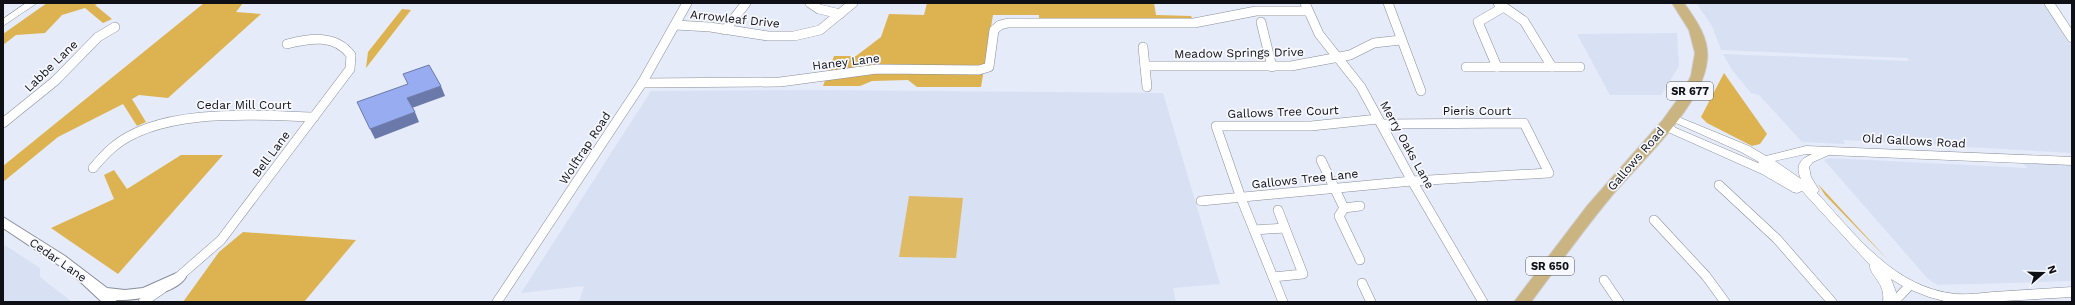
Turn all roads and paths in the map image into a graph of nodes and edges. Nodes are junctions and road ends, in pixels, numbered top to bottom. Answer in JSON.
{"nodes":[{"id":1,"x":32,"y":3,"type":"edge"},
{"id":2,"x":687,"y":3,"type":"edge"},
{"id":3,"x":746,"y":3,"type":"edge"},
{"id":4,"x":810,"y":3,"type":"edge"},
{"id":5,"x":853,"y":3,"type":"edge"},
{"id":6,"x":1388,"y":3,"type":"edge"},
{"id":7,"x":1678,"y":3,"type":"edge"},
{"id":8,"x":2049,"y":3,"type":"edge"},
{"id":9,"x":1500,"y":6,"type":"edge"},
{"id":10,"x":1306,"y":7,"type":"edge"},
{"id":11,"x":840,"y":14,"type":"junction"},
{"id":12,"x":1261,"y":22,"type":"dead end"},
{"id":13,"x":3,"y":23,"type":"edge"},
{"id":14,"x":675,"y":25,"type":"junction"},
{"id":15,"x":115,"y":27,"type":"dead end"},
{"id":16,"x":725,"y":30,"type":"junction"},
{"id":17,"x":2072,"y":38,"type":"edge"},
{"id":18,"x":1402,"y":40,"type":"junction"},
{"id":19,"x":288,"y":44,"type":"dead end"},
{"id":20,"x":1143,"y":47,"type":"dead end"},
{"id":21,"x":1337,"y":58,"type":"junction"},
{"id":22,"x":1145,"y":66,"type":"junction"},
{"id":23,"x":1272,"y":66,"type":"junction"},
{"id":24,"x":1466,"y":67,"type":"dead end"},
{"id":25,"x":1497,"y":67,"type":"junction"},
{"id":26,"x":1552,"y":67,"type":"junction"},
{"id":27,"x":1580,"y":67,"type":"dead end"},
{"id":28,"x":642,"y":83,"type":"junction"},
{"id":29,"x":1147,"y":88,"type":"dead end"},
{"id":30,"x":1422,"y":91,"type":"dead end"},
{"id":31,"x":314,"y":117,"type":"junction"},
{"id":32,"x":1380,"y":121,"type":"junction"},
{"id":33,"x":1668,"y":121,"type":"junction"},
{"id":34,"x":3,"y":123,"type":"edge"},
{"id":35,"x":1840,"y":151,"type":"junction"},
{"id":36,"x":1321,"y":160,"type":"dead end"},
{"id":37,"x":2072,"y":161,"type":"edge"},
{"id":38,"x":1763,"y":164,"type":"junction"},
{"id":39,"x":93,"y":168,"type":"dead end"},
{"id":40,"x":1412,"y":181,"type":"junction"},
{"id":41,"x":1719,"y":185,"type":"dead end"},
{"id":42,"x":1334,"y":188,"type":"junction"},
{"id":43,"x":1241,"y":198,"type":"junction"},
{"id":44,"x":1201,"y":201,"type":"dead end"},
{"id":45,"x":1360,"y":206,"type":"dead end"},
{"id":46,"x":1344,"y":208,"type":"junction"},
{"id":47,"x":1825,"y":209,"type":"junction"},
{"id":48,"x":1278,"y":210,"type":"dead end"},
{"id":49,"x":1654,"y":220,"type":"dead end"},
{"id":50,"x":3,"y":222,"type":"edge"},
{"id":51,"x":1284,"y":228,"type":"junction"},
{"id":52,"x":1254,"y":230,"type":"junction"},
{"id":53,"x":1867,"y":256,"type":"junction"},
{"id":54,"x":1360,"y":260,"type":"dead end"},
{"id":55,"x":179,"y":276,"type":"junction"},
{"id":56,"x":1273,"y":277,"type":"junction"},
{"id":57,"x":1604,"y":280,"type":"dead end"},
{"id":58,"x":1362,"y":283,"type":"dead end"},
{"id":59,"x":1910,"y":284,"type":"junction"},
{"id":60,"x":2072,"y":292,"type":"edge"},
{"id":61,"x":106,"y":297,"type":"edge"},
{"id":62,"x":143,"y":302,"type":"edge"},
{"id":63,"x":497,"y":302,"type":"edge"},
{"id":64,"x":1284,"y":302,"type":"edge"},
{"id":65,"x":1371,"y":302,"type":"edge"},
{"id":66,"x":1483,"y":302,"type":"edge"},
{"id":67,"x":1522,"y":302,"type":"edge"},
{"id":68,"x":1619,"y":302,"type":"edge"},
{"id":69,"x":1725,"y":302,"type":"edge"},
{"id":70,"x":1832,"y":302,"type":"edge"},
{"id":71,"x":1889,"y":302,"type":"edge"},
{"id":72,"x":1894,"y":302,"type":"edge"}],
"edges":[{"from":1,"to":13,"type":"street"},
{"from":2,"to":14,"type":"street","name":"Wolftrap Road"},
{"from":3,"to":16,"type":"street"},
{"from":4,"to":11,"type":"street"},
{"from":5,"to":11,"type":"street","name":"Arrowleaf Drive"},
{"from":6,"to":18,"type":"street"},
{"from":7,"to":33,"type":"main road","name":"Gallows Road","number":"SR 677"},
{"from":8,"to":17,"type":"street"},
{"from":9,"to":25,"type":"street"},
{"from":9,"to":26,"type":"street"},
{"from":10,"to":21,"type":"street","name":"Merry Oaks Lane"},
{"from":10,"to":28,"type":"street","name":"Haney Lane"},
{"from":11,"to":16,"type":"street","name":"Arrowleaf Drive"},
{"from":12,"to":23,"type":"street"},
{"from":14,"to":16,"type":"street","name":"Arrowleaf Drive"},
{"from":14,"to":28,"type":"street","name":"Wolftrap Road"},
{"from":15,"to":34,"type":"street","name":"Labbe Lane"},
{"from":18,"to":21,"type":"street","name":"Meadow Springs Drive"},
{"from":18,"to":30,"type":"street"},
{"from":19,"to":31,"type":"street","name":"Bell Lane"},
{"from":20,"to":22,"type":"street"},
{"from":21,"to":23,"type":"street","name":"Meadow Springs Drive"},
{"from":21,"to":32,"type":"street","name":"Merry Oaks Lane"},
{"from":22,"to":23,"type":"street","name":"Meadow Springs Drive"},
{"from":22,"to":29,"type":"street"},
{"from":24,"to":25,"type":"street"},
{"from":25,"to":26,"type":"street"},
{"from":26,"to":27,"type":"street"},
{"from":28,"to":63,"type":"street","name":"Wolftrap Road"},
{"from":31,"to":39,"type":"street","name":"Cedar Mill Court"},
{"from":31,"to":55,"type":"street","name":"Bell Lane"},
{"from":32,"to":40,"type":"street","name":"Merry Oaks Lane"},
{"from":32,"to":40,"type":"street","name":"Pieris Court"},
{"from":32,"to":43,"type":"street","name":"Gallows Tree Court"},
{"from":33,"to":38,"type":"street"},
{"from":33,"to":67,"type":"main road","name":"Gallows Road","number":"SR 650"},
{"from":35,"to":37,"type":"street","name":"Old Gallows Road"},
{"from":35,"to":38,"type":"street","name":"Old Gallows Road"},
{"from":35,"to":47,"type":"street"},
{"from":36,"to":42,"type":"street"},
{"from":38,"to":47,"type":"street"},
{"from":40,"to":42,"type":"street","name":"Gallows Tree Lane"},
{"from":40,"to":66,"type":"street","name":"Merry Oaks Lane"},
{"from":41,"to":70,"type":"street"},
{"from":42,"to":43,"type":"street","name":"Gallows Tree Lane"},
{"from":42,"to":46,"type":"street"},
{"from":43,"to":44,"type":"street","name":"Gallows Tree Lane"},
{"from":43,"to":52,"type":"street"},
{"from":45,"to":46,"type":"street"},
{"from":46,"to":54,"type":"street"},
{"from":47,"to":53,"type":"street"},
{"from":48,"to":51,"type":"street"},
{"from":49,"to":69,"type":"street"},
{"from":50,"to":61,"type":"main road","name":"Cedar Lane"},
{"from":51,"to":52,"type":"street"},
{"from":51,"to":56,"type":"street"},
{"from":52,"to":56,"type":"street"},
{"from":53,"to":59,"type":"street"},
{"from":53,"to":71,"type":"street"},
{"from":55,"to":61,"type":"main road"},
{"from":55,"to":62,"type":"street","name":"Bell Lane"},
{"from":56,"to":64,"type":"street"},
{"from":57,"to":68,"type":"street"},
{"from":58,"to":65,"type":"street"},
{"from":59,"to":60,"type":"street"},
{"from":59,"to":72,"type":"street"}]}
